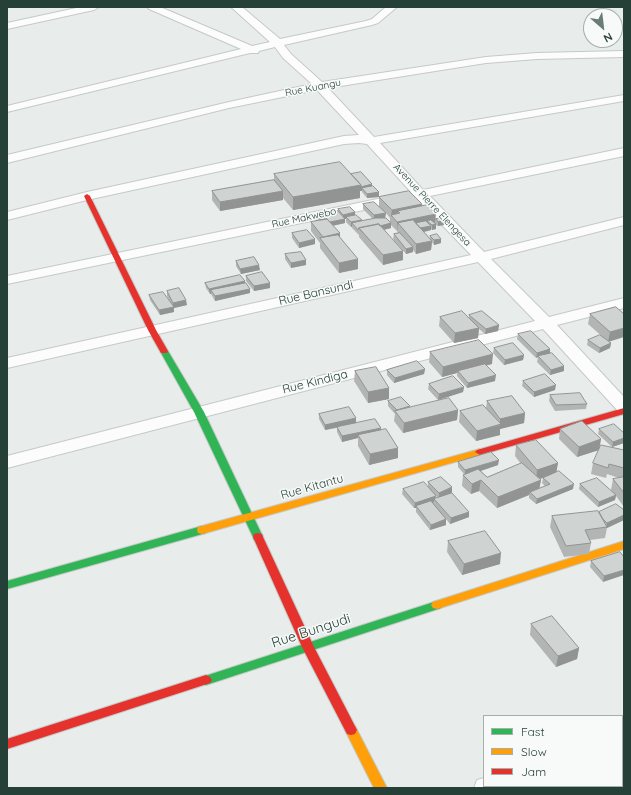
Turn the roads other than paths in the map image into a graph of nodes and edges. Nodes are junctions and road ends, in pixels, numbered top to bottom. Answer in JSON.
{"nodes":[{"id":1,"x":94,"y":7,"type":"edge"},
{"id":2,"x":152,"y":7,"type":"edge"},
{"id":3,"x":236,"y":7,"type":"edge"},
{"id":4,"x":392,"y":7,"type":"edge"},
{"id":5,"x":7,"y":26,"type":"edge"},
{"id":6,"x":278,"y":43,"type":"junction"},
{"id":7,"x":251,"y":51,"type":"junction"},
{"id":8,"x":624,"y":54,"type":"edge"},
{"id":9,"x":287,"y":56,"type":"junction"},
{"id":10,"x":320,"y":86,"type":"junction"},
{"id":11,"x":624,"y":98,"type":"edge"},
{"id":12,"x":7,"y":109,"type":"edge"},
{"id":13,"x":371,"y":141,"type":"junction"},
{"id":14,"x":624,"y":152,"type":"edge"},
{"id":15,"x":7,"y":159,"type":"edge"},
{"id":16,"x":420,"y":194,"type":"junction"},
{"id":17,"x":87,"y":196,"type":"junction"},
{"id":18,"x":7,"y":216,"type":"edge"},
{"id":19,"x":624,"y":221,"type":"edge"},
{"id":20,"x":118,"y":257,"type":"junction"},
{"id":21,"x":480,"y":257,"type":"junction"},
{"id":22,"x":7,"y":280,"type":"edge"},
{"id":23,"x":624,"y":304,"type":"edge"},
{"id":24,"x":546,"y":323,"type":"junction"},
{"id":25,"x":152,"y":330,"type":"junction"},
{"id":26,"x":7,"y":363,"type":"edge"},
{"id":27,"x":624,"y":407,"type":"edge"},
{"id":28,"x":624,"y":411,"type":"edge"},
{"id":29,"x":199,"y":412,"type":"junction"},
{"id":30,"x":7,"y":462,"type":"edge"},
{"id":31,"x":249,"y":517,"type":"junction"},
{"id":32,"x":624,"y":545,"type":"edge"},
{"id":33,"x":7,"y":585,"type":"edge"},
{"id":34,"x":308,"y":647,"type":"junction"},
{"id":35,"x":7,"y":744,"type":"edge"},
{"id":36,"x":381,"y":788,"type":"edge"}],
"edges":[{"from":1,"to":5,"type":"street"},
{"from":2,"to":7,"type":"street"},
{"from":3,"to":6,"type":"street","name":"Avenue Pierre Elengesa"},
{"from":4,"to":6,"type":"street"},
{"from":6,"to":7,"type":"street"},
{"from":6,"to":9,"type":"street","name":"Avenue Pierre Elengesa"},
{"from":7,"to":9,"type":"street"},
{"from":7,"to":12,"type":"street"},
{"from":8,"to":10,"type":"street","name":"Rue Kuangu"},
{"from":9,"to":10,"type":"street","name":"Avenue Pierre Elengesa"},
{"from":10,"to":13,"type":"street","name":"Avenue Pierre Elengesa"},
{"from":10,"to":15,"type":"street","name":"Rue Kuangu"},
{"from":11,"to":13,"type":"street"},
{"from":13,"to":16,"type":"street","name":"Avenue Pierre Elengesa"},
{"from":13,"to":17,"type":"street"},
{"from":14,"to":16,"type":"street","name":"Rue Makwebo"},
{"from":16,"to":20,"type":"street","name":"Rue Makwebo"},
{"from":16,"to":21,"type":"street","name":"Avenue Pierre Elengesa"},
{"from":17,"to":18,"type":"street"},
{"from":17,"to":20,"type":"street"},
{"from":19,"to":21,"type":"street","name":"Rue Bansundi"},
{"from":20,"to":22,"type":"street","name":"Rue Makwebo"},
{"from":20,"to":25,"type":"street"},
{"from":21,"to":24,"type":"street","name":"Avenue Pierre Elengesa"},
{"from":21,"to":25,"type":"street","name":"Rue Bansundi"},
{"from":23,"to":24,"type":"street","name":"Rue Kindiga"},
{"from":24,"to":27,"type":"street","name":"Avenue Pierre Elengesa"},
{"from":24,"to":29,"type":"street","name":"Rue Kindiga"},
{"from":25,"to":26,"type":"street","name":"Rue Bansundi"},
{"from":25,"to":29,"type":"street"},
{"from":28,"to":31,"type":"street","name":"Rue Kitantu"},
{"from":29,"to":30,"type":"street","name":"Rue Kindiga"},
{"from":29,"to":31,"type":"street"},
{"from":31,"to":33,"type":"street","name":"Rue Kitantu"},
{"from":31,"to":34,"type":"street"},
{"from":32,"to":34,"type":"street","name":"Rue Bungudi"},
{"from":34,"to":35,"type":"street","name":"Rue Bungudi"},
{"from":34,"to":36,"type":"street"}]}
